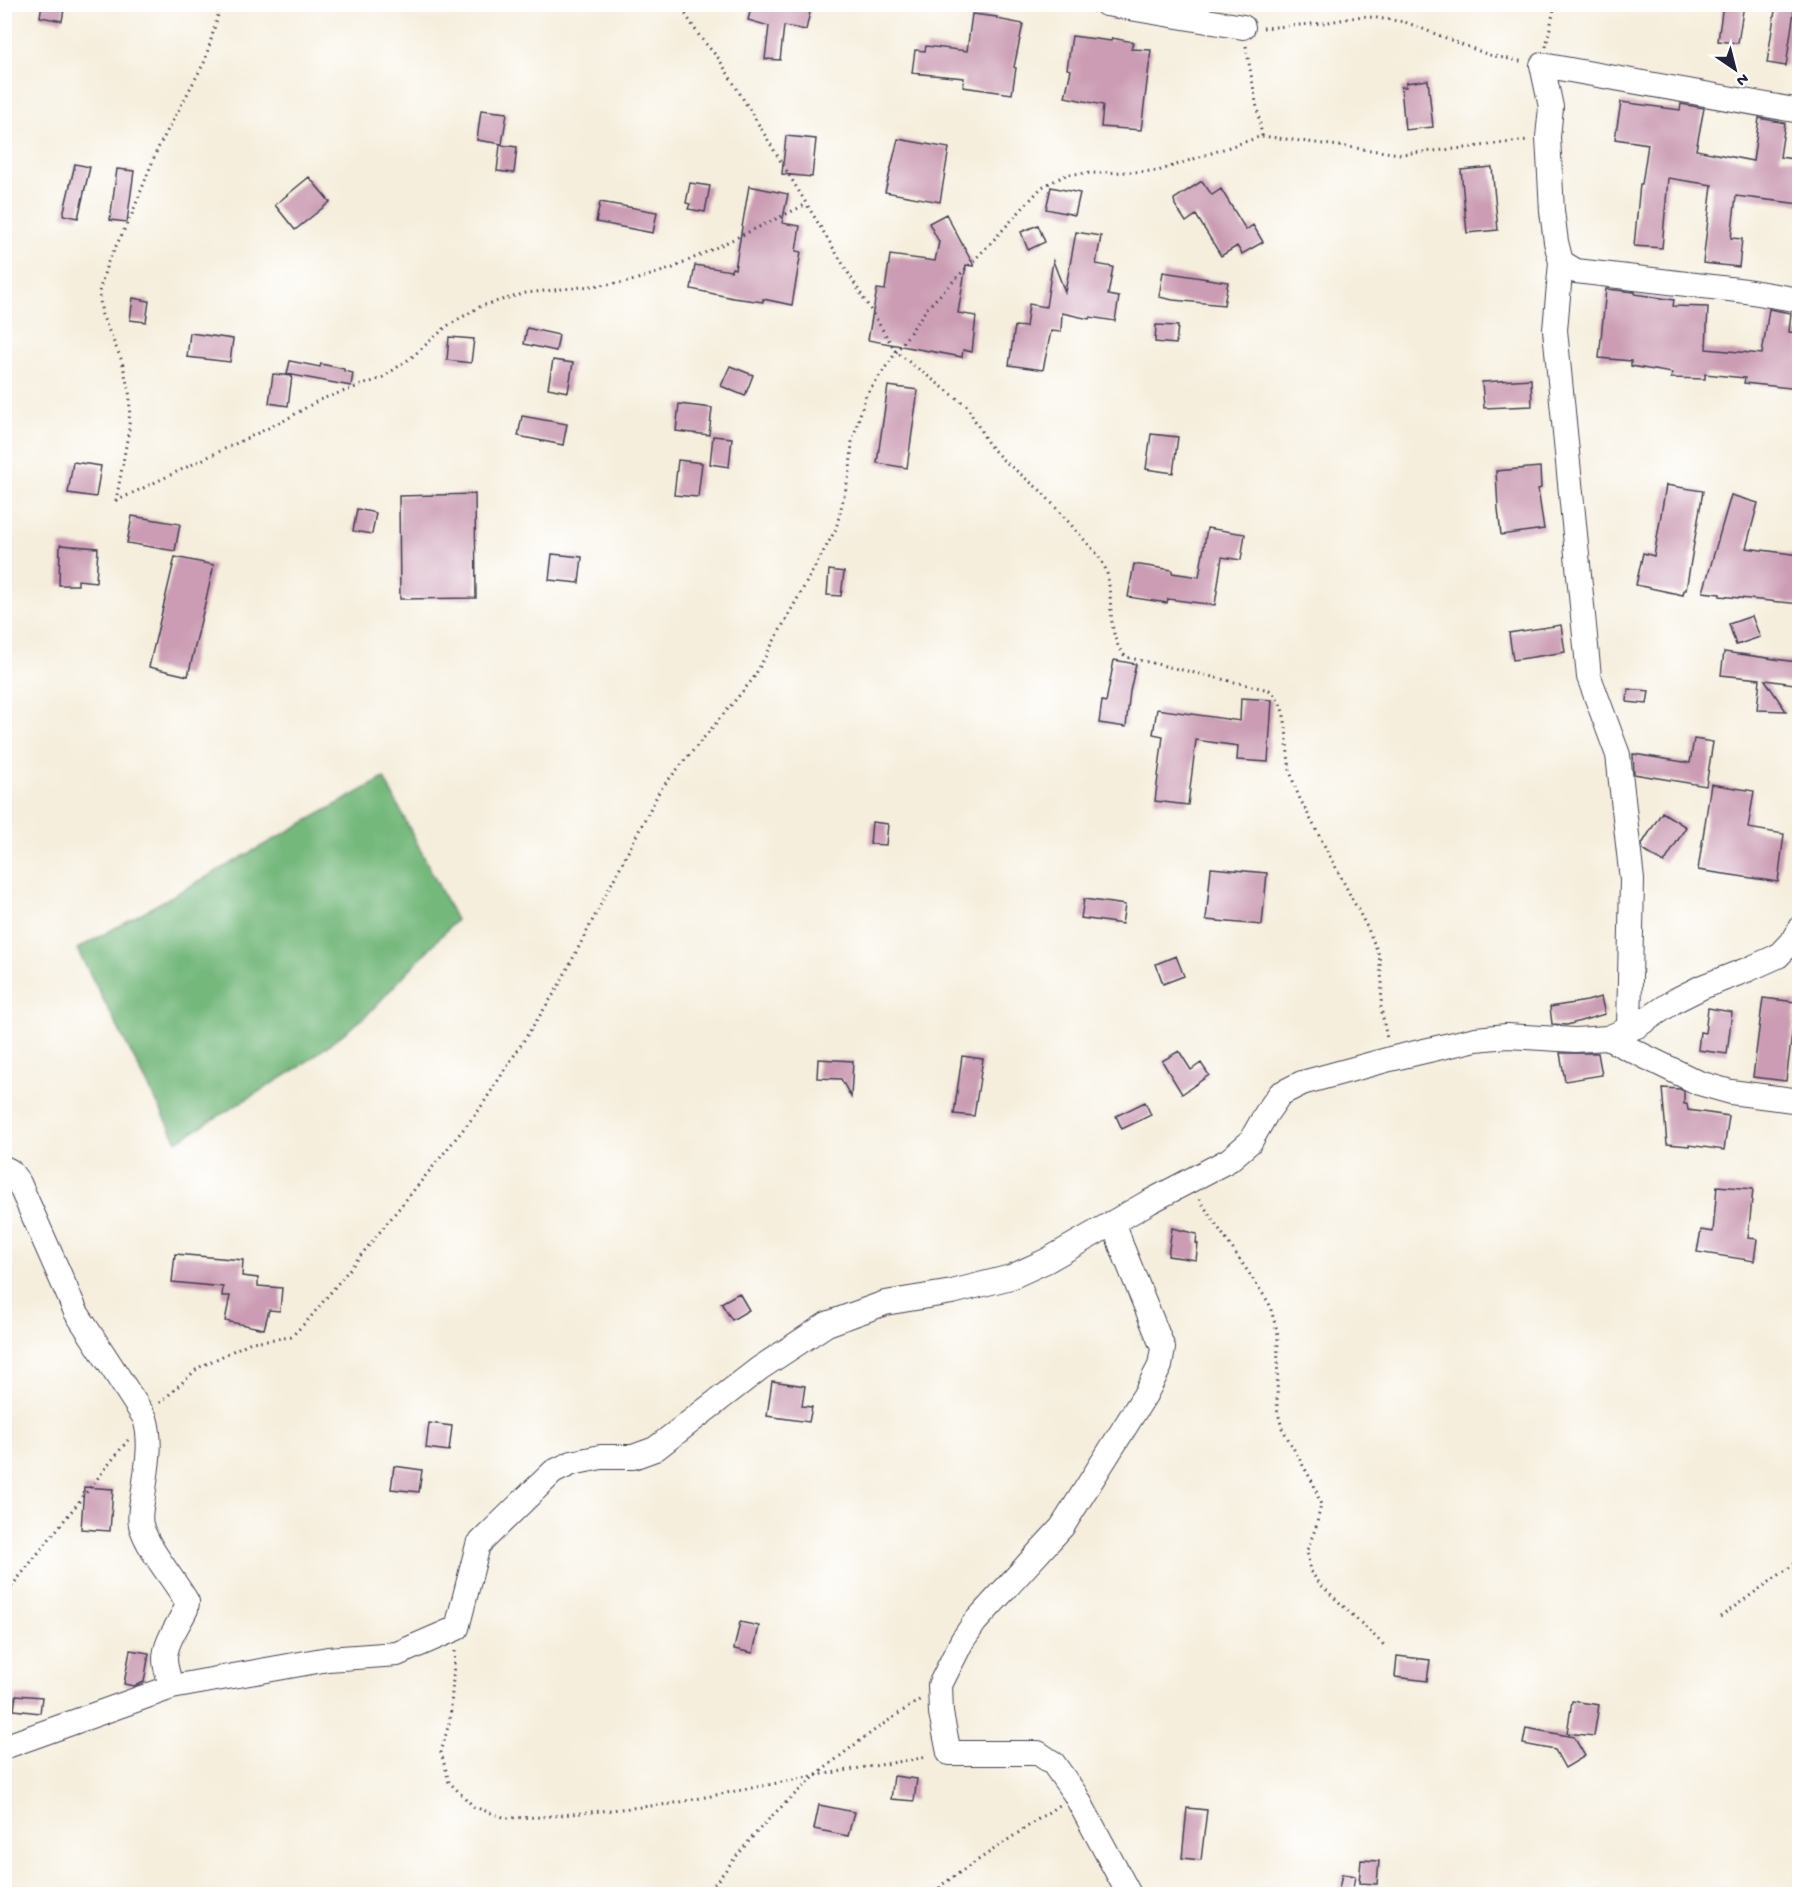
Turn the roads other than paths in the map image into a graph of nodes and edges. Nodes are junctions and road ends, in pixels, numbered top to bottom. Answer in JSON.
{"nodes":[{"id":1,"x":1106,"y":4,"type":"edge"},
{"id":2,"x":1243,"y":27,"type":"road end"},
{"id":3,"x":1800,"y":111,"type":"edge"},
{"id":4,"x":1561,"y":262,"type":"junction"},
{"id":5,"x":1800,"y":300,"type":"edge"},
{"id":6,"x":1800,"y":928,"type":"edge"},
{"id":7,"x":1618,"y":1033,"type":"junction"},
{"id":8,"x":1800,"y":1101,"type":"edge"},
{"id":9,"x":4,"y":1168,"type":"edge"},
{"id":10,"x":1114,"y":1222,"type":"junction"},
{"id":11,"x":172,"y":1688,"type":"junction"},
{"id":12,"x":4,"y":1746,"type":"edge"},
{"id":13,"x":1129,"y":1894,"type":"edge"}],
"edges":[{"from":1,"to":2,"type":"street"},
{"from":3,"to":4,"type":"street"},
{"from":4,"to":5,"type":"street"},
{"from":4,"to":7,"type":"street"},
{"from":6,"to":7,"type":"street"},
{"from":7,"to":8,"type":"street"},
{"from":7,"to":10,"type":"street"},
{"from":9,"to":11,"type":"street"},
{"from":10,"to":11,"type":"street"},
{"from":10,"to":13,"type":"street"},
{"from":11,"to":12,"type":"street"}]}
